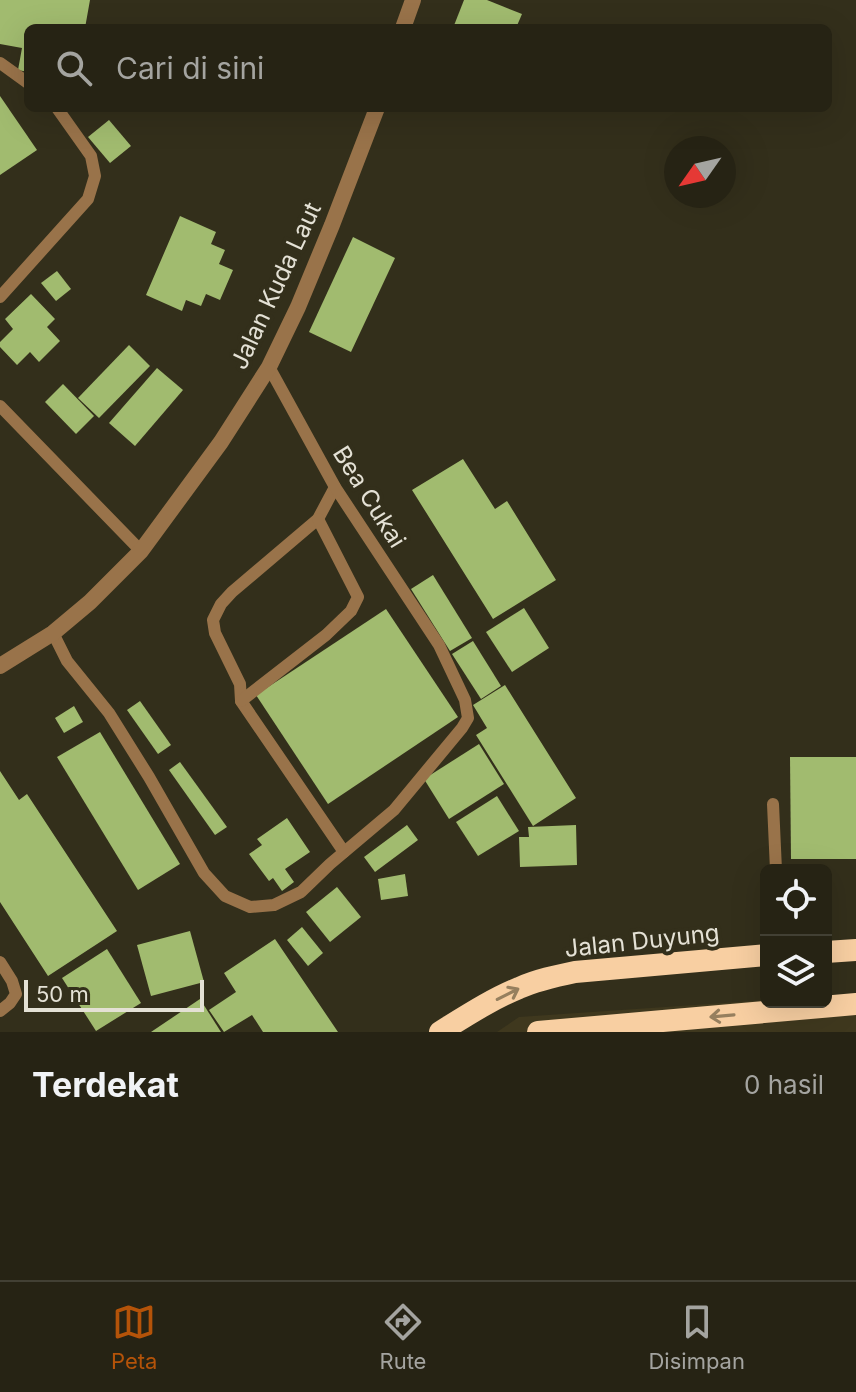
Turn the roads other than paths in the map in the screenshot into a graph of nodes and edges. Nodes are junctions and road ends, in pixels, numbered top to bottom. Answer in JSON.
{"nodes":[{"id":1,"x":413,"y":0,"type":"edge"},
{"id":2,"x":404,"y":24,"type":"edge"},
{"id":3,"x":0,"y":63,"type":"edge"},
{"id":4,"x":24,"y":80,"type":"edge"},
{"id":5,"x":60,"y":112,"type":"edge"},
{"id":6,"x":375,"y":112,"type":"edge"},
{"id":7,"x":0,"y":297,"type":"edge"},
{"id":8,"x":269,"y":367,"type":"junction"},
{"id":9,"x":0,"y":406,"type":"edge"},
{"id":10,"x":335,"y":487,"type":"junction"},
{"id":11,"x":318,"y":519,"type":"junction"},
{"id":12,"x":141,"y":551,"type":"junction"},
{"id":13,"x":53,"y":633,"type":"junction"},
{"id":14,"x":0,"y":666,"type":"edge"},
{"id":15,"x":241,"y":701,"type":"junction"},
{"id":16,"x":773,"y":804,"type":"dead end"},
{"id":17,"x":344,"y":852,"type":"junction"},
{"id":18,"x":776,"y":864,"type":"edge"},
{"id":19,"x":856,"y":950,"type":"edge"},
{"id":20,"x":832,"y":952,"type":"edge"},
{"id":21,"x":760,"y":956,"type":"edge"},
{"id":22,"x":0,"y":962,"type":"edge"},
{"id":23,"x":856,"y":1004,"type":"edge"},
{"id":24,"x":0,"y":1011,"type":"edge"},
{"id":25,"x":440,"y":1032,"type":"edge"},
{"id":26,"x":538,"y":1032,"type":"edge"}],
"edges":[{"from":1,"to":2,"type":"street"},
{"from":3,"to":4,"type":"lane"},
{"from":5,"to":7,"type":"lane"},
{"from":6,"to":8,"type":"street","name":"Jalan Kuda Laut"},
{"from":8,"to":10,"type":"lane","name":"Bea Cukai"},
{"from":8,"to":12,"type":"street","name":"Jalan Kuda Laut"},
{"from":9,"to":12,"type":"lane"},
{"from":10,"to":11,"type":"lane"},
{"from":10,"to":17,"type":"lane","name":"Bea Cukai"},
{"from":11,"to":15,"type":"lane"},
{"from":11,"to":15,"type":"lane"},
{"from":12,"to":13,"type":"street","name":"Jalan Kuda Laut"},
{"from":13,"to":14,"type":"street","name":"Jalan Kuda Laut"},
{"from":13,"to":17,"type":"lane"},
{"from":15,"to":17,"type":"lane"},
{"from":16,"to":18,"type":"lane"},
{"from":19,"to":20,"type":"highway"},
{"from":25,"to":21,"type":"highway","name":"Jalan Duyung","one_way":true},
{"from":22,"to":24,"type":"lane"},
{"from":23,"to":26,"type":"highway","one_way":true}]}
